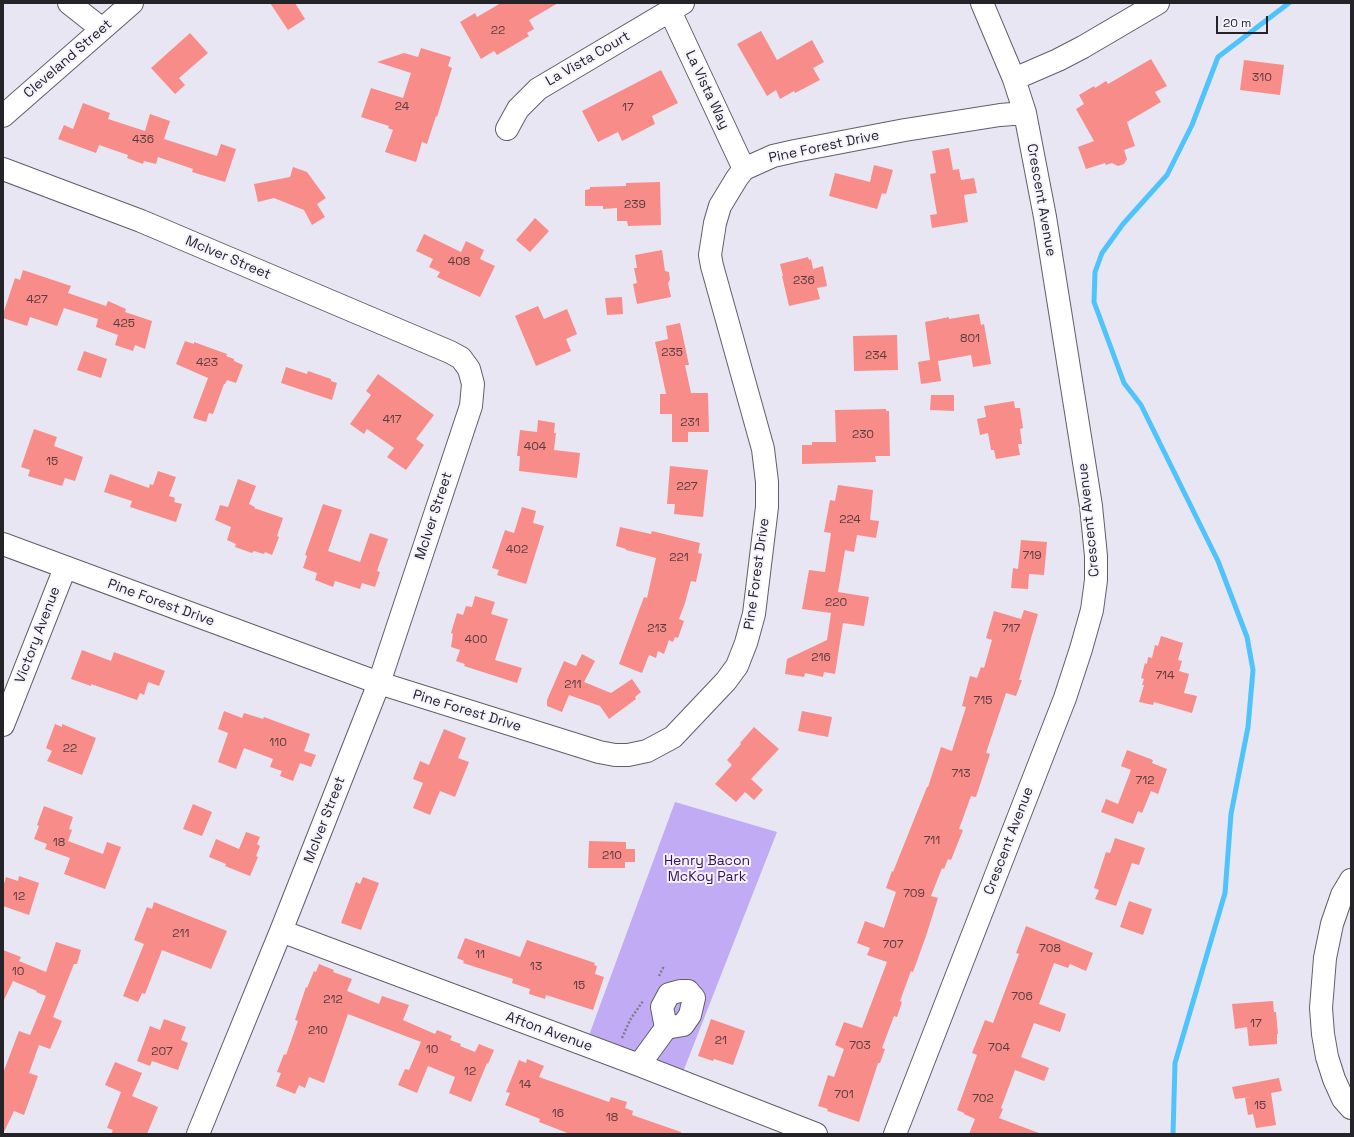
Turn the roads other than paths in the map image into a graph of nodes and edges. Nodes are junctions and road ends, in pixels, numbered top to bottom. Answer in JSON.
{"nodes":[{"id":1,"x":69,"y":3,"type":"edge"},
{"id":2,"x":132,"y":3,"type":"edge"},
{"id":3,"x":982,"y":3,"type":"edge"},
{"id":4,"x":1158,"y":3,"type":"edge"},
{"id":5,"x":677,"y":7,"type":"edge"},
{"id":6,"x":102,"y":29,"type":"junction"},
{"id":7,"x":1014,"y":79,"type":"junction"},
{"id":8,"x":1025,"y":112,"type":"junction"},
{"id":9,"x":3,"y":116,"type":"edge"},
{"id":10,"x":507,"y":129,"type":"dead end"},
{"id":11,"x":3,"y":169,"type":"edge"},
{"id":12,"x":744,"y":169,"type":"junction"},
{"id":13,"x":3,"y":544,"type":"edge"},
{"id":14,"x":65,"y":568,"type":"junction"},
{"id":15,"x":378,"y":683,"type":"junction"},
{"id":16,"x":3,"y":725,"type":"edge"},
{"id":17,"x":1351,"y":880,"type":"edge"},
{"id":18,"x":281,"y":931,"type":"junction"},
{"id":19,"x":666,"y":1028,"type":"dead end"},
{"id":20,"x":639,"y":1065,"type":"junction"},
{"id":21,"x":1351,"y":1108,"type":"edge"},
{"id":22,"x":198,"y":1134,"type":"edge"},
{"id":23,"x":816,"y":1134,"type":"edge"},
{"id":24,"x":895,"y":1134,"type":"edge"}],
"edges":[{"from":1,"to":6,"type":"street"},
{"from":2,"to":6,"type":"street","name":"Cleveland Street"},
{"from":3,"to":7,"type":"street","name":"Crescent Avenue"},
{"from":4,"to":7,"type":"street"},
{"from":5,"to":10,"type":"street","name":"La Vista Court"},
{"from":5,"to":12,"type":"street","name":"La Vista Way"},
{"from":6,"to":9,"type":"street","name":"Cleveland Street"},
{"from":7,"to":8,"type":"street","name":"Crescent Avenue"},
{"from":8,"to":12,"type":"street","name":"Pine Forest Drive"},
{"from":8,"to":24,"type":"street","name":"Crescent Avenue"},
{"from":11,"to":15,"type":"street","name":"McIver Street"},
{"from":12,"to":15,"type":"street","name":"Pine Forest Drive"},
{"from":13,"to":14,"type":"street","name":"Pine Forest Drive"},
{"from":14,"to":15,"type":"street","name":"Pine Forest Drive"},
{"from":14,"to":16,"type":"street","name":"Victory Avenue"},
{"from":15,"to":18,"type":"street","name":"McIver Street"},
{"from":17,"to":21,"type":"street"},
{"from":18,"to":20,"type":"street","name":"Afton Avenue"},
{"from":18,"to":22,"type":"street","name":"McIver Street"},
{"from":19,"to":20,"type":"street"},
{"from":20,"to":23,"type":"street","name":"Afton Avenue"}]}
